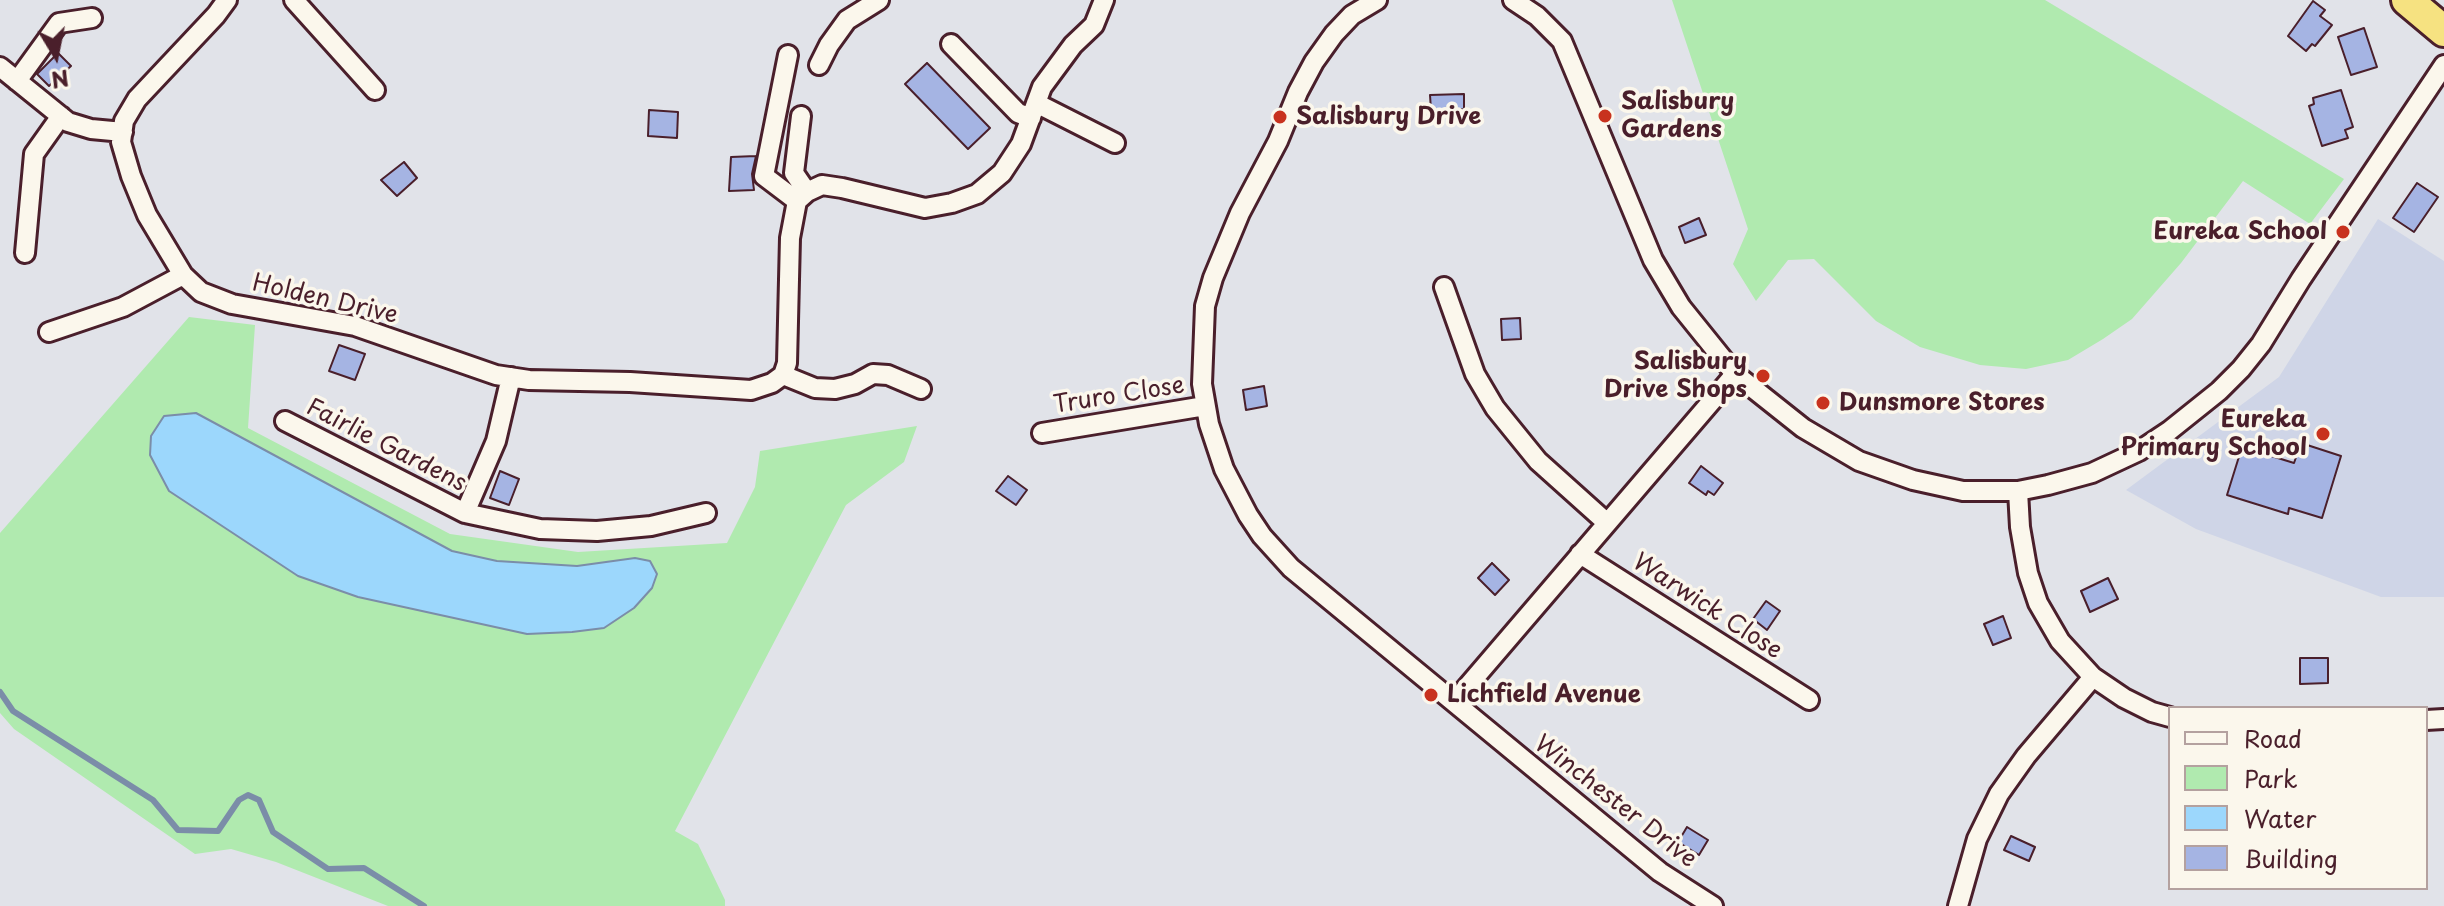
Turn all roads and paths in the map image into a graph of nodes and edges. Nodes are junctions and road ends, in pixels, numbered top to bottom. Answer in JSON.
{"nodes":[{"id":1,"x":227,"y":0,"type":"edge"},
{"id":2,"x":294,"y":0,"type":"edge"},
{"id":3,"x":879,"y":0,"type":"edge"},
{"id":4,"x":1104,"y":0,"type":"edge"},
{"id":5,"x":1339,"y":0,"type":"edge"},
{"id":6,"x":1377,"y":0,"type":"edge"},
{"id":7,"x":1513,"y":0,"type":"edge"},
{"id":8,"x":2407,"y":0,"type":"edge"},
{"id":9,"x":1352,"y":15,"type":"junction"},
{"id":10,"x":92,"y":18,"type":"dead end"},
{"id":11,"x":2444,"y":31,"type":"edge"},
{"id":12,"x":951,"y":44,"type":"dead end"},
{"id":13,"x":788,"y":55,"type":"dead end"},
{"id":14,"x":819,"y":65,"type":"dead end"},
{"id":15,"x":2444,"y":65,"type":"edge"},
{"id":16,"x":0,"y":67,"type":"edge"},
{"id":17,"x":17,"y":81,"type":"junction"},
{"id":18,"x":375,"y":90,"type":"dead end"},
{"id":19,"x":1034,"y":110,"type":"junction"},
{"id":20,"x":61,"y":116,"type":"junction"},
{"id":21,"x":801,"y":116,"type":"dead end"},
{"id":22,"x":123,"y":132,"type":"junction"},
{"id":23,"x":1115,"y":143,"type":"dead end"},
{"id":24,"x":802,"y":196,"type":"junction"},
{"id":25,"x":25,"y":253,"type":"dead end"},
{"id":26,"x":183,"y":275,"type":"junction"},
{"id":27,"x":1444,"y":287,"type":"dead end"},
{"id":28,"x":49,"y":332,"type":"dead end"},
{"id":29,"x":1735,"y":374,"type":"junction"},
{"id":30,"x":783,"y":375,"type":"junction"},
{"id":31,"x":511,"y":377,"type":"junction"},
{"id":32,"x":921,"y":389,"type":"dead end"},
{"id":33,"x":1205,"y":406,"type":"junction"},
{"id":34,"x":285,"y":421,"type":"dead end"},
{"id":35,"x":1042,"y":433,"type":"dead end"},
{"id":36,"x":2018,"y":491,"type":"junction"},
{"id":37,"x":465,"y":513,"type":"junction"},
{"id":38,"x":706,"y":513,"type":"dead end"},
{"id":39,"x":1606,"y":522,"type":"junction"},
{"id":40,"x":1580,"y":554,"type":"junction"},
{"id":41,"x":2093,"y":677,"type":"junction"},
{"id":42,"x":1809,"y":700,"type":"dead end"},
{"id":43,"x":1454,"y":702,"type":"junction"},
{"id":44,"x":2168,"y":716,"type":"edge"},
{"id":45,"x":1713,"y":906,"type":"edge"},
{"id":46,"x":1958,"y":906,"type":"edge"}],
"edges":[{"from":1,"to":22,"type":"street"},
{"from":2,"to":18,"type":"street"},
{"from":3,"to":14,"type":"street"},
{"from":4,"to":19,"type":"street"},
{"from":5,"to":9,"type":"street"},
{"from":6,"to":9,"type":"street"},
{"from":7,"to":29,"type":"street"},
{"from":8,"to":11,"type":"highway"},
{"from":9,"to":33,"type":"street"},
{"from":10,"to":17,"type":"street"},
{"from":12,"to":19,"type":"street"},
{"from":13,"to":24,"type":"street"},
{"from":15,"to":36,"type":"street"},
{"from":16,"to":17,"type":"street"},
{"from":17,"to":20,"type":"street"},
{"from":19,"to":23,"type":"street"},
{"from":19,"to":24,"type":"street"},
{"from":20,"to":22,"type":"street"},
{"from":20,"to":25,"type":"street"},
{"from":21,"to":24,"type":"street"},
{"from":22,"to":26,"type":"street","name":"Holden Drive"},
{"from":24,"to":30,"type":"street"},
{"from":26,"to":28,"type":"street"},
{"from":26,"to":31,"type":"street","name":"Holden Drive"},
{"from":27,"to":39,"type":"street"},
{"from":29,"to":36,"type":"street"},
{"from":29,"to":39,"type":"street"},
{"from":30,"to":31,"type":"street","name":"Holden Drive"},
{"from":30,"to":32,"type":"street"},
{"from":31,"to":37,"type":"street","name":"Fairlie Gardens"},
{"from":33,"to":35,"type":"street","name":"Truro Close"},
{"from":33,"to":43,"type":"street"},
{"from":34,"to":37,"type":"street","name":"Fairlie Gardens"},
{"from":36,"to":41,"type":"street"},
{"from":37,"to":38,"type":"street","name":"Fairlie Gardens"},
{"from":39,"to":40,"type":"street"},
{"from":40,"to":42,"type":"street","name":"Warwick Close"},
{"from":40,"to":43,"type":"street"},
{"from":41,"to":44,"type":"street"},
{"from":41,"to":46,"type":"street"},
{"from":43,"to":45,"type":"street","name":"Winchester Drive"}]}
